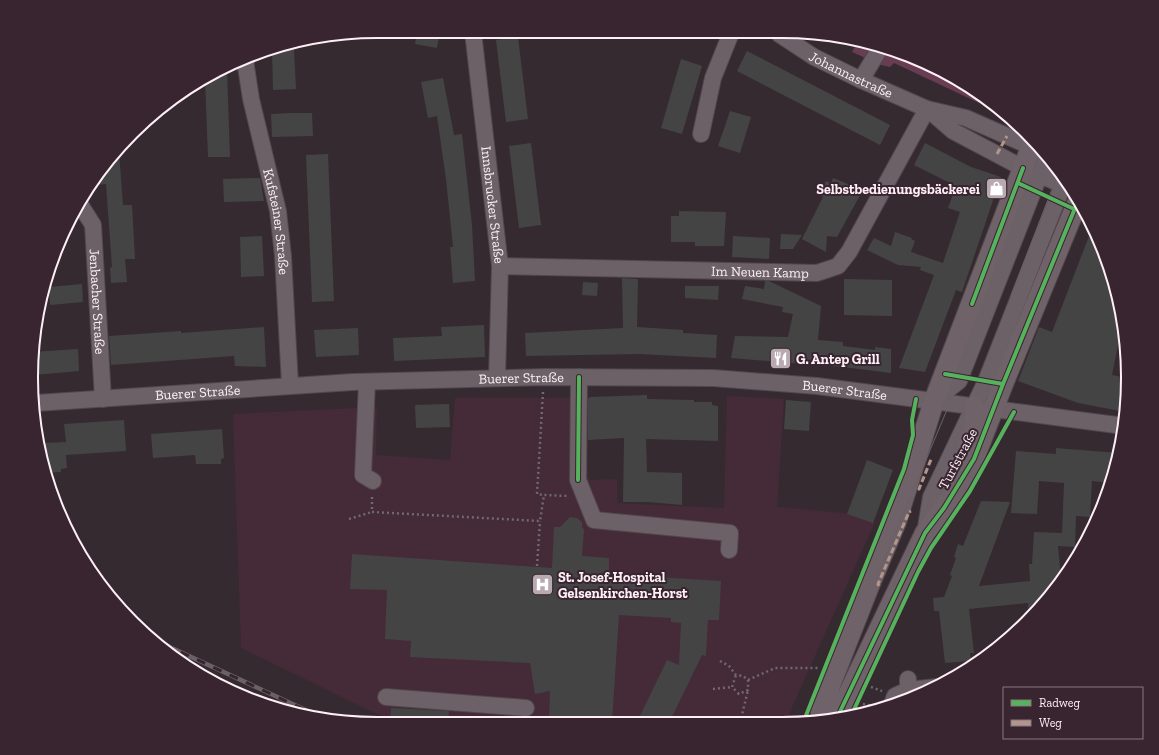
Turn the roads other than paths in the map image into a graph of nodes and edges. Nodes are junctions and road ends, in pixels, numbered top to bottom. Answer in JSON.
{"nodes":[{"id":1,"x":474,"y":38,"type":"edge"},
{"id":2,"x":729,"y":38,"type":"edge"},
{"id":3,"x":785,"y":38,"type":"edge"},
{"id":4,"x":878,"y":52,"type":"edge"},
{"id":5,"x":246,"y":65,"type":"edge"},
{"id":6,"x":861,"y":80,"type":"junction"},
{"id":7,"x":927,"y":109,"type":"junction"},
{"id":8,"x":701,"y":134,"type":"dead end"},
{"id":9,"x":1029,"y":145,"type":"edge"},
{"id":10,"x":1037,"y":154,"type":"edge"},
{"id":11,"x":1031,"y":172,"type":"junction"},
{"id":12,"x":1059,"y":183,"type":"edge"},
{"id":13,"x":1064,"y":189,"type":"edge"},
{"id":14,"x":1075,"y":207,"type":"edge"},
{"id":15,"x":83,"y":209,"type":"edge"},
{"id":16,"x":500,"y":266,"type":"junction"},
{"id":17,"x":579,"y":377,"type":"junction"},
{"id":18,"x":497,"y":378,"type":"junction"},
{"id":19,"x":367,"y":382,"type":"junction"},
{"id":20,"x":290,"y":385,"type":"junction"},
{"id":21,"x":103,"y":399,"type":"junction"},
{"id":22,"x":934,"y":401,"type":"junction"},
{"id":23,"x":39,"y":403,"type":"edge"},
{"id":24,"x":984,"y":408,"type":"junction"},
{"id":25,"x":1117,"y":425,"type":"edge"},
{"id":26,"x":373,"y":481,"type":"road end"},
{"id":27,"x":925,"y":533,"type":"junction"},
{"id":28,"x":729,"y":550,"type":"dead end"},
{"id":29,"x":923,"y":686,"type":"edge"},
{"id":30,"x":386,"y":698,"type":"dead end"},
{"id":31,"x":893,"y":698,"type":"edge"},
{"id":32,"x":526,"y":708,"type":"dead end"},
{"id":33,"x":825,"y":714,"type":"edge"},
{"id":34,"x":826,"y":714,"type":"edge"}],
"edges":[{"from":1,"to":16,"type":"street","name":"Innsbrucker Straße"},
{"from":2,"to":8,"type":"street"},
{"from":3,"to":6,"type":"street","name":"Johannastraße"},
{"from":4,"to":6,"type":"street"},
{"from":5,"to":20,"type":"street","name":"Kufsteiner Straße"},
{"from":6,"to":7,"type":"street","name":"Johannastraße"},
{"from":7,"to":9,"type":"street","name":"Johannastraße"},
{"from":7,"to":11,"type":"street","name":"Johannastraße"},
{"from":7,"to":16,"type":"street","name":"Im Neuen Kamp"},
{"from":10,"to":11,"type":"main road","name":"Turfstraße"},
{"from":11,"to":12,"type":"street","name":"Johannastraße"},
{"from":11,"to":22,"type":"main road","name":"Turfstraße"},
{"from":13,"to":24,"type":"street"},
{"from":14,"to":24,"type":"main road","name":"Turfstraße"},
{"from":15,"to":21,"type":"street","name":"Jenbacher Straße"},
{"from":16,"to":18,"type":"street","name":"Innsbrucker Straße"},
{"from":17,"to":18,"type":"street","name":"Buerer Straße"},
{"from":17,"to":22,"type":"street","name":"Buerer Straße"},
{"from":17,"to":28,"type":"street"},
{"from":18,"to":19,"type":"street","name":"Buerer Straße"},
{"from":19,"to":20,"type":"street","name":"Buerer Straße"},
{"from":19,"to":26,"type":"street"},
{"from":20,"to":21,"type":"street","name":"Buerer Straße"},
{"from":21,"to":23,"type":"street","name":"Buerer Straße"},
{"from":22,"to":24,"type":"street","name":"Buerer Straße"},
{"from":22,"to":33,"type":"main road","name":"Turfstraße","bridge":true},
{"from":24,"to":25,"type":"street","name":"Buerer Straße"},
{"from":24,"to":27,"type":"main road","name":"Turfstraße"},
{"from":24,"to":27,"type":"street"},
{"from":27,"to":34,"type":"main road","name":"Turfstraße","bridge":true},
{"from":29,"to":31,"type":"street"},
{"from":30,"to":32,"type":"street"}]}
